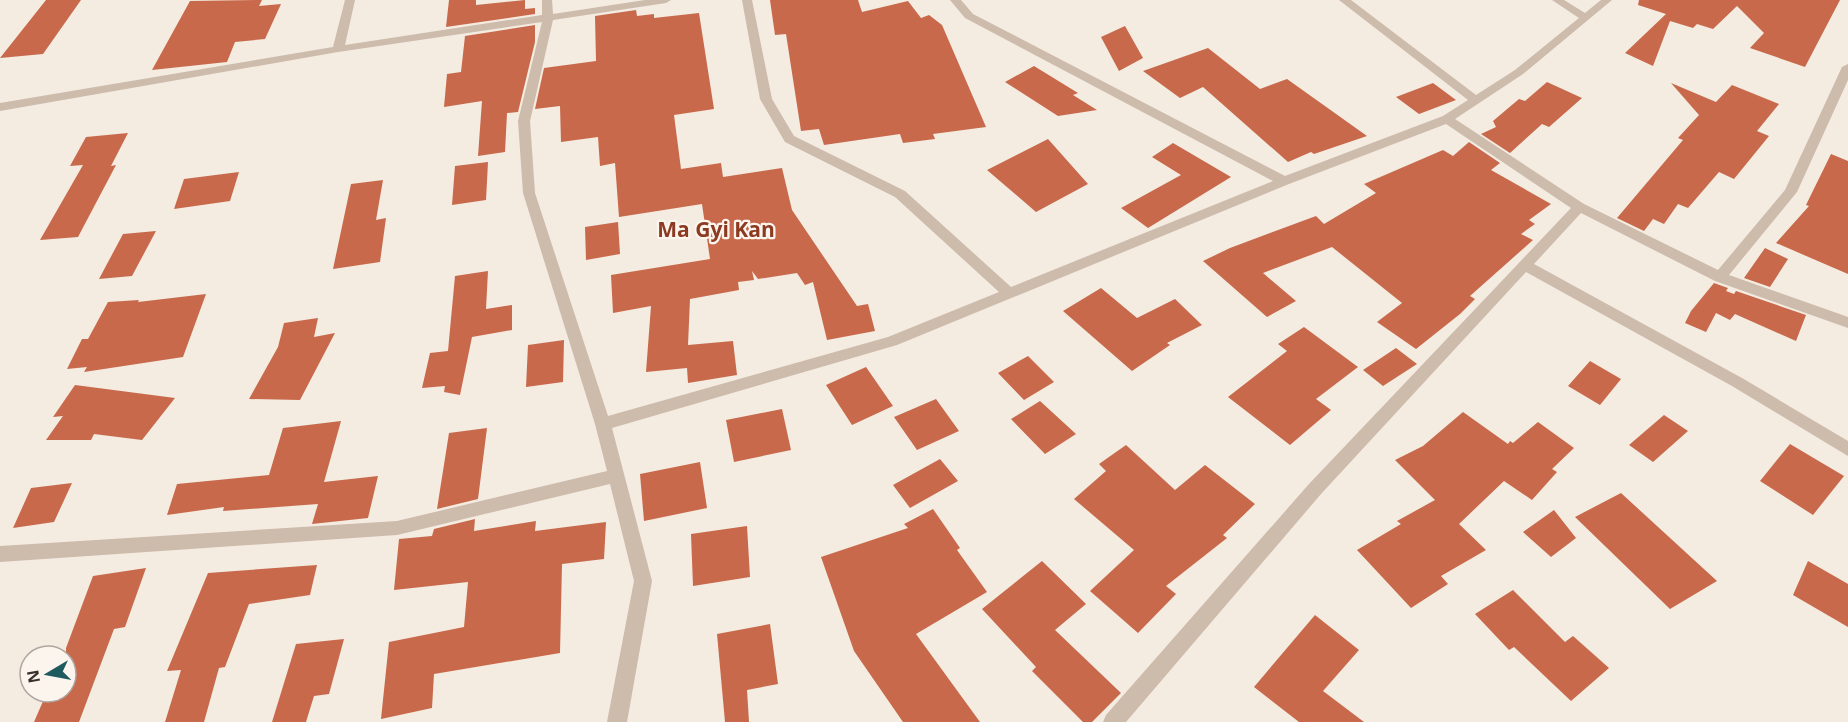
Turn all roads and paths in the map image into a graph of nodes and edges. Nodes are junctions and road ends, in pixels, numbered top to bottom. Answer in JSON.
{"nodes":[{"id":1,"x":350,"y":0,"type":"edge"},
{"id":2,"x":547,"y":0,"type":"edge"},
{"id":3,"x":666,"y":0,"type":"edge"},
{"id":4,"x":747,"y":0,"type":"edge"},
{"id":5,"x":955,"y":0,"type":"edge"},
{"id":6,"x":1344,"y":0,"type":"edge"},
{"id":7,"x":1557,"y":0,"type":"edge"},
{"id":8,"x":1607,"y":0,"type":"edge"},
{"id":9,"x":1586,"y":17,"type":"junction"},
{"id":10,"x":548,"y":18,"type":"junction"},
{"id":11,"x":338,"y":49,"type":"junction"},
{"id":12,"x":1848,"y":67,"type":"edge"},
{"id":13,"x":1475,"y":100,"type":"junction"},
{"id":14,"x":0,"y":108,"type":"edge"},
{"id":15,"x":1447,"y":118,"type":"junction"},
{"id":16,"x":1284,"y":181,"type":"junction"},
{"id":17,"x":1579,"y":207,"type":"junction"},
{"id":18,"x":1524,"y":265,"type":"junction"},
{"id":19,"x":1720,"y":277,"type":"junction"},
{"id":20,"x":1010,"y":294,"type":"junction"},
{"id":21,"x":1848,"y":323,"type":"edge"},
{"id":22,"x":603,"y":424,"type":"junction"},
{"id":23,"x":1848,"y":449,"type":"edge"},
{"id":24,"x":616,"y":476,"type":"junction"},
{"id":25,"x":0,"y":554,"type":"edge"},
{"id":26,"x":618,"y":722,"type":"edge"},
{"id":27,"x":1113,"y":722,"type":"edge"}],
"edges":[{"from":1,"to":11,"type":"street"},
{"from":2,"to":10,"type":"street"},
{"from":3,"to":10,"type":"street"},
{"from":4,"to":20,"type":"street"},
{"from":5,"to":16,"type":"street"},
{"from":6,"to":13,"type":"street"},
{"from":7,"to":9,"type":"street"},
{"from":8,"to":9,"type":"street"},
{"from":9,"to":13,"type":"street"},
{"from":10,"to":11,"type":"street"},
{"from":10,"to":22,"type":"street"},
{"from":11,"to":14,"type":"street"},
{"from":12,"to":19,"type":"street"},
{"from":13,"to":15,"type":"street"},
{"from":15,"to":16,"type":"street"},
{"from":15,"to":17,"type":"street"},
{"from":16,"to":20,"type":"street"},
{"from":17,"to":18,"type":"street"},
{"from":17,"to":19,"type":"street"},
{"from":18,"to":23,"type":"street"},
{"from":18,"to":27,"type":"street"},
{"from":19,"to":21,"type":"street"},
{"from":20,"to":22,"type":"street"},
{"from":22,"to":24,"type":"street"},
{"from":24,"to":25,"type":"street"},
{"from":24,"to":26,"type":"street"}]}
